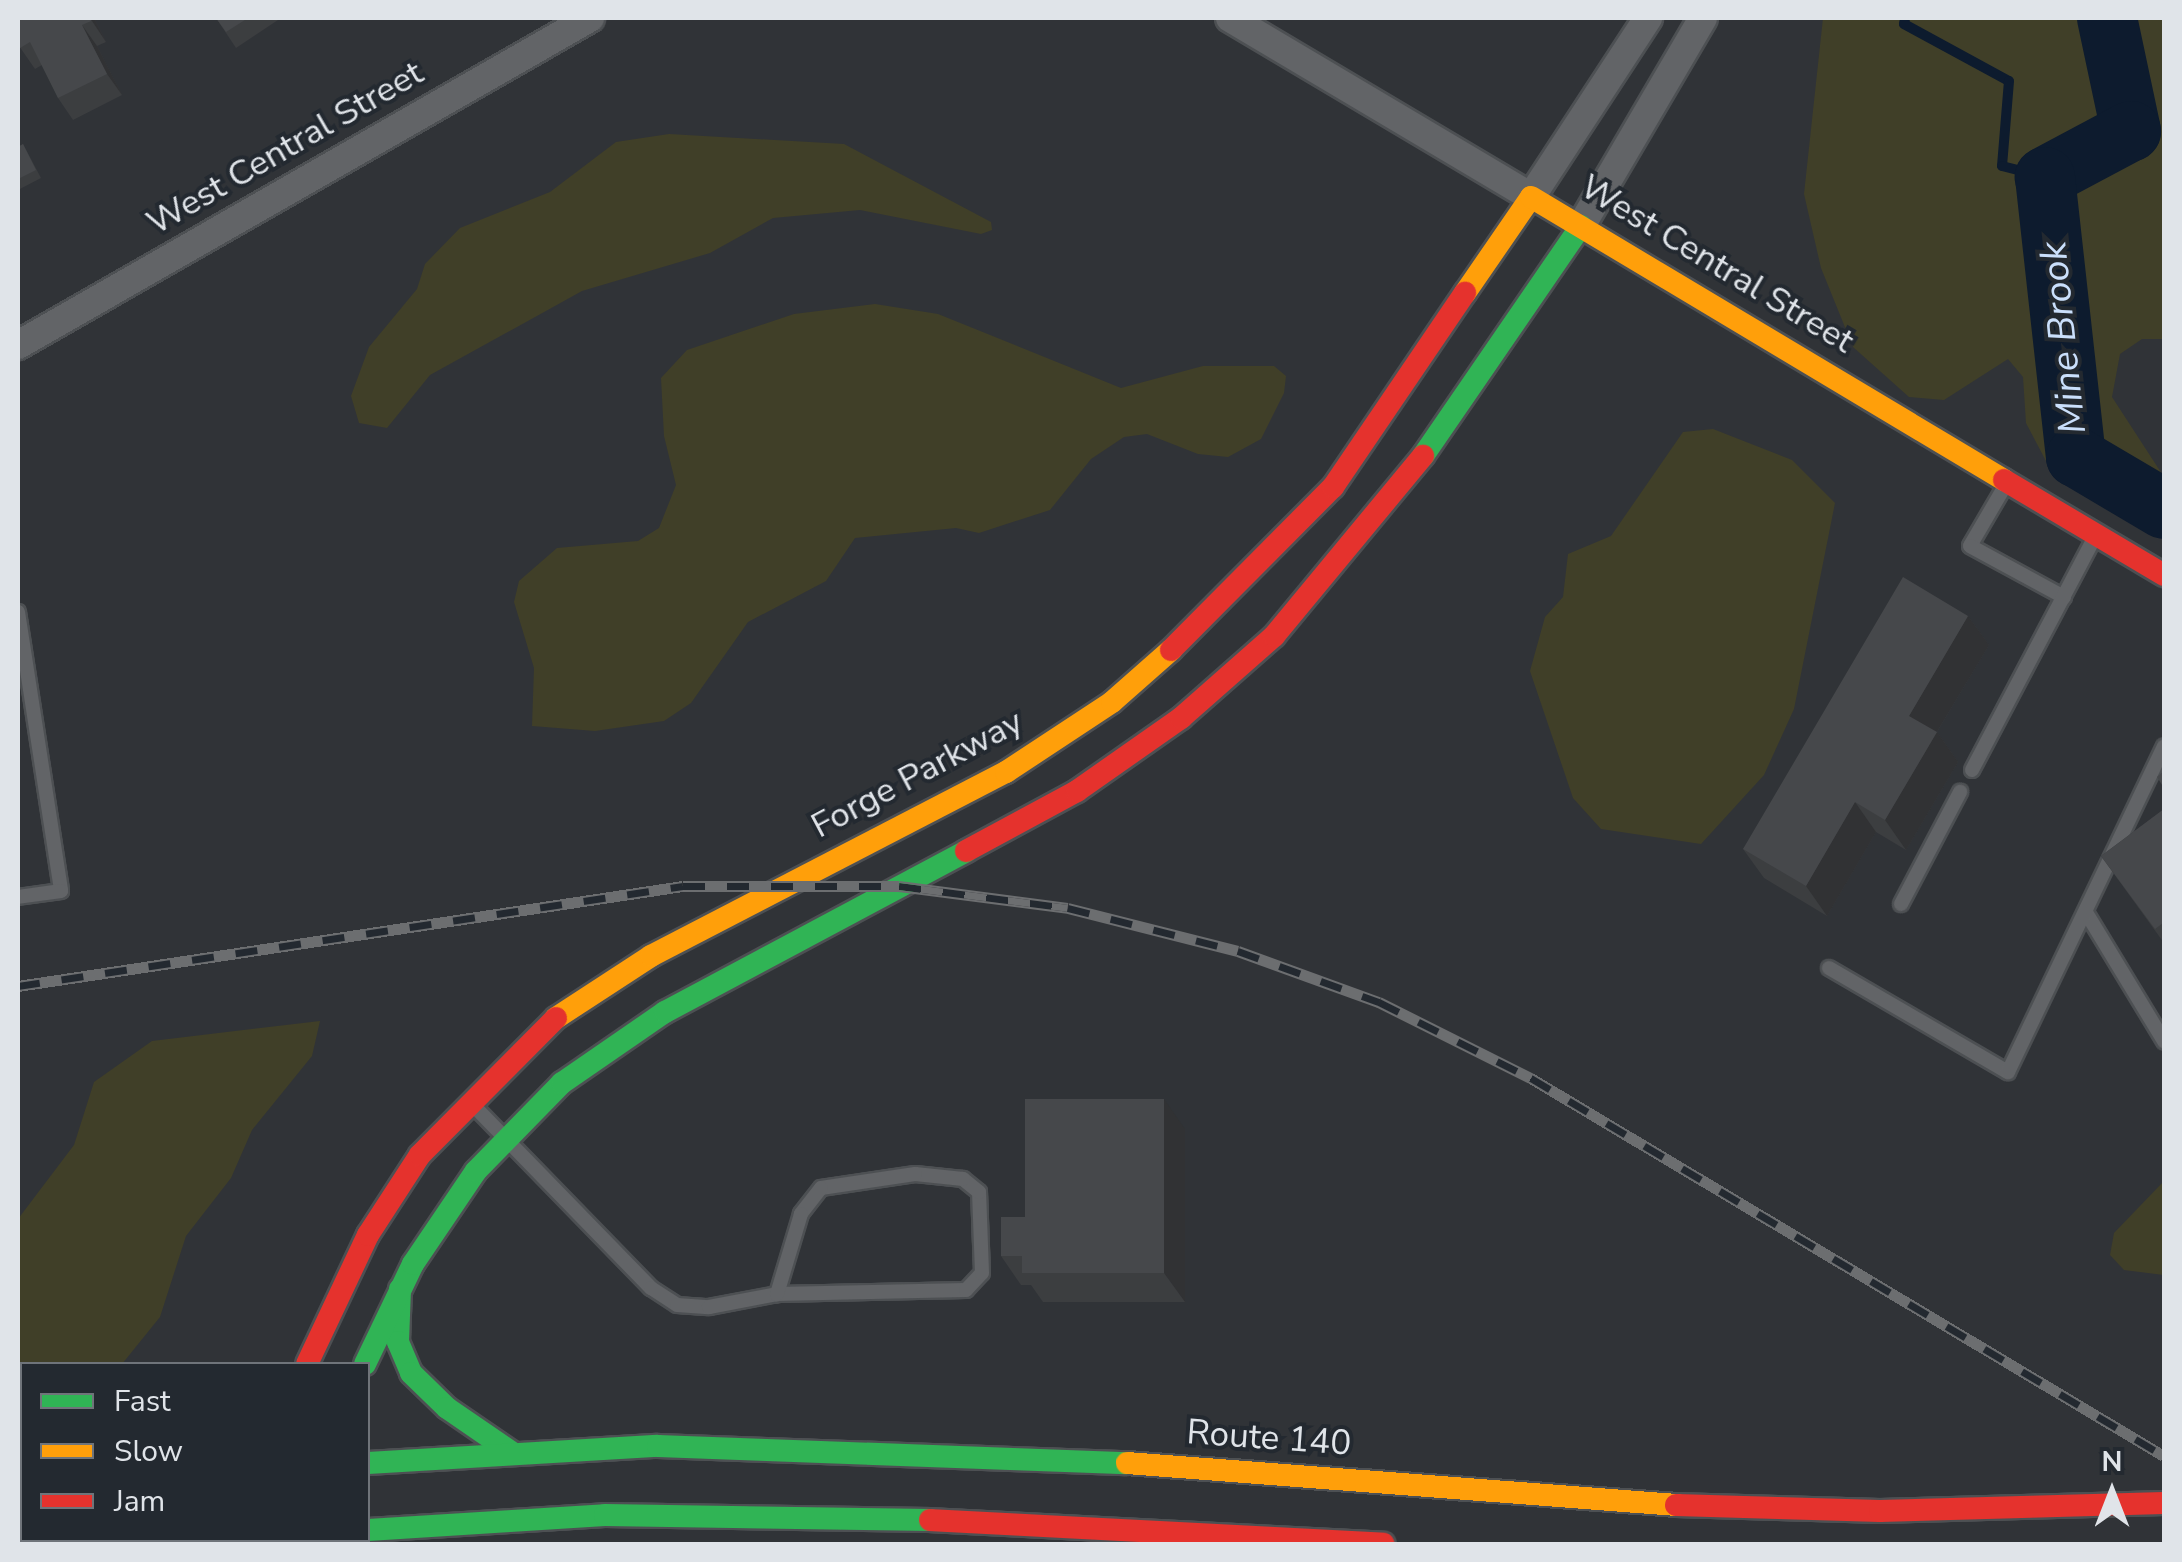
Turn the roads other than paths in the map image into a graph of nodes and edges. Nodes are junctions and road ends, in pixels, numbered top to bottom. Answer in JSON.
{"nodes":[{"id":1,"x":590,"y":18,"type":"edge"},
{"id":2,"x":1230,"y":18,"type":"edge"},
{"id":3,"x":1648,"y":18,"type":"edge"},
{"id":4,"x":1703,"y":18,"type":"edge"},
{"id":5,"x":1530,"y":198,"type":"junction"},
{"id":6,"x":1581,"y":226,"type":"junction"},
{"id":7,"x":18,"y":345,"type":"edge"},
{"id":8,"x":2008,"y":481,"type":"junction"},
{"id":9,"x":2096,"y":534,"type":"junction"},
{"id":10,"x":2164,"y":575,"type":"edge"},
{"id":11,"x":2064,"y":597,"type":"junction"},
{"id":12,"x":18,"y":612,"type":"edge"},
{"id":13,"x":2164,"y":747,"type":"edge"},
{"id":14,"x":1972,"y":770,"type":"dead end"},
{"id":15,"x":1960,"y":792,"type":"dead end"},
{"id":16,"x":18,"y":897,"type":"edge"},
{"id":17,"x":1901,"y":904,"type":"dead end"},
{"id":18,"x":2086,"y":914,"type":"junction"},
{"id":19,"x":1829,"y":968,"type":"dead end"},
{"id":20,"x":2164,"y":1041,"type":"edge"},
{"id":21,"x":468,"y":1100,"type":"junction"},
{"id":22,"x":504,"y":1139,"type":"junction"},
{"id":23,"x":400,"y":1289,"type":"junction"},
{"id":24,"x":777,"y":1294,"type":"junction"},
{"id":25,"x":308,"y":1362,"type":"edge"},
{"id":26,"x":367,"y":1362,"type":"edge"},
{"id":27,"x":511,"y":1452,"type":"junction"},
{"id":28,"x":370,"y":1463,"type":"edge"},
{"id":29,"x":2153,"y":1504,"type":"edge"},
{"id":30,"x":515,"y":1518,"type":"junction"},
{"id":31,"x":370,"y":1530,"type":"edge"},
{"id":32,"x":459,"y":1544,"type":"edge"},
{"id":33,"x":1383,"y":1544,"type":"edge"}],
"edges":[{"from":1,"to":7,"type":"street","name":"West Central Street"},
{"from":2,"to":5,"type":"street","name":"West Central Street"},
{"from":3,"to":5,"type":"street"},
{"from":4,"to":6,"type":"street"},
{"from":5,"to":6,"type":"street","name":"West Central Street"},
{"from":5,"to":21,"type":"street","name":"Forge Parkway"},
{"from":6,"to":8,"type":"street","name":"West Central Street"},
{"from":6,"to":22,"type":"street"},
{"from":8,"to":9,"type":"street","name":"West Central Street"},
{"from":8,"to":11,"type":"lane"},
{"from":9,"to":10,"type":"street","name":"West Central Street"},
{"from":9,"to":11,"type":"lane"},
{"from":11,"to":14,"type":"lane"},
{"from":12,"to":16,"type":"lane"},
{"from":13,"to":18,"type":"lane"},
{"from":15,"to":17,"type":"lane"},
{"from":18,"to":19,"type":"lane"},
{"from":18,"to":20,"type":"lane"},
{"from":21,"to":22,"type":"lane"},
{"from":21,"to":25,"type":"street","name":"Forge Parkway"},
{"from":22,"to":23,"type":"street"},
{"from":22,"to":24,"type":"lane"},
{"from":23,"to":26,"type":"street"},
{"from":23,"to":27,"type":"street"},
{"from":24,"to":24,"type":"lane"},
{"from":27,"to":28,"type":"street","name":"Route 140"},
{"from":27,"to":29,"type":"street","name":"Route 140"},
{"from":30,"to":31,"type":"street"},
{"from":30,"to":32,"type":"street"},
{"from":30,"to":33,"type":"street"}]}
